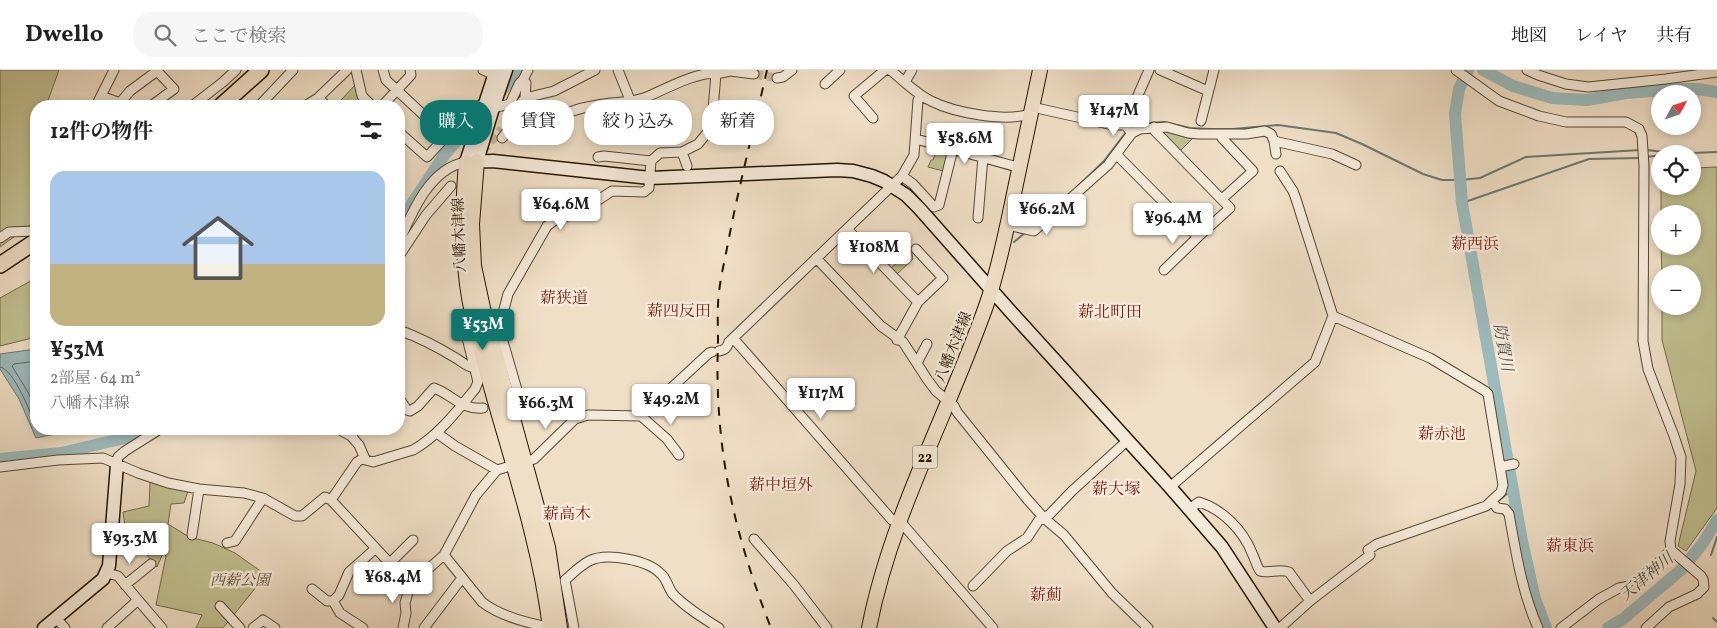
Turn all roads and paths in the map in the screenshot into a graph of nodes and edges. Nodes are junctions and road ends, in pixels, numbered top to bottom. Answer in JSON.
{"nodes":[{"id":1,"x":115,"y":70,"type":"edge"},
{"id":2,"x":236,"y":70,"type":"edge"},
{"id":3,"x":261,"y":70,"type":"edge"},
{"id":4,"x":267,"y":70,"type":"edge"},
{"id":5,"x":293,"y":70,"type":"edge"},
{"id":6,"x":347,"y":70,"type":"edge"},
{"id":7,"x":356,"y":70,"type":"edge"},
{"id":8,"x":383,"y":70,"type":"edge"},
{"id":9,"x":410,"y":70,"type":"edge"},
{"id":10,"x":528,"y":70,"type":"edge"},
{"id":11,"x":595,"y":70,"type":"edge"},
{"id":12,"x":618,"y":70,"type":"edge"},
{"id":13,"x":792,"y":70,"type":"edge"},
{"id":14,"x":840,"y":70,"type":"edge"},
{"id":15,"x":886,"y":70,"type":"edge"},
{"id":16,"x":890,"y":70,"type":"edge"},
{"id":17,"x":912,"y":70,"type":"edge"},
{"id":18,"x":1039,"y":70,"type":"edge"},
{"id":19,"x":1149,"y":70,"type":"edge"},
{"id":20,"x":1160,"y":70,"type":"edge"},
{"id":21,"x":1214,"y":70,"type":"edge"},
{"id":22,"x":1456,"y":70,"type":"edge"},
{"id":23,"x":1527,"y":70,"type":"edge"},
{"id":24,"x":740,"y":71,"type":"edge"},
{"id":25,"x":1717,"y":72,"type":"edge"},
{"id":26,"x":496,"y":73,"type":"edge"},
{"id":27,"x":716,"y":74,"type":"junction"},
{"id":28,"x":754,"y":74,"type":"dead end"},
{"id":29,"x":777,"y":78,"type":"tunnel mouth"},
{"id":30,"x":523,"y":80,"type":"junction"},
{"id":31,"x":905,"y":82,"type":"junction"},
{"id":32,"x":824,"y":84,"type":"dead end"},
{"id":33,"x":396,"y":91,"type":"junction"},
{"id":34,"x":1208,"y":91,"type":"junction"},
{"id":35,"x":921,"y":95,"type":"junction"},
{"id":36,"x":101,"y":96,"type":"junction"},
{"id":37,"x":318,"y":98,"type":"junction"},
{"id":38,"x":525,"y":98,"type":"joint"},
{"id":39,"x":99,"y":100,"type":"edge"},
{"id":40,"x":110,"y":100,"type":"edge"},
{"id":41,"x":124,"y":100,"type":"edge"},
{"id":42,"x":159,"y":100,"type":"edge"},
{"id":43,"x":200,"y":100,"type":"edge"},
{"id":44,"x":228,"y":100,"type":"edge"},
{"id":45,"x":234,"y":100,"type":"edge"},
{"id":46,"x":265,"y":100,"type":"edge"},
{"id":47,"x":315,"y":100,"type":"edge"},
{"id":48,"x":320,"y":100,"type":"edge"},
{"id":49,"x":366,"y":100,"type":"edge"},
{"id":50,"x":388,"y":100,"type":"edge"},
{"id":51,"x":489,"y":100,"type":"edge"},
{"id":52,"x":630,"y":100,"type":"joint"},
{"id":53,"x":492,"y":102,"type":"edge"},
{"id":54,"x":1031,"y":110,"type":"junction"},
{"id":55,"x":420,"y":113,"type":"edge"},
{"id":56,"x":872,"y":118,"type":"dead end"},
{"id":57,"x":1201,"y":120,"type":"dead end"},
{"id":58,"x":1154,"y":127,"type":"junction"},
{"id":59,"x":1129,"y":129,"type":"junction"},
{"id":60,"x":1220,"y":134,"type":"junction"},
{"id":61,"x":405,"y":137,"type":"edge"},
{"id":62,"x":916,"y":140,"type":"junction"},
{"id":63,"x":1274,"y":141,"type":"junction"},
{"id":64,"x":438,"y":145,"type":"edge"},
{"id":65,"x":472,"y":145,"type":"tunnel mouth"},
{"id":66,"x":479,"y":145,"type":"tunnel mouth"},
{"id":67,"x":954,"y":150,"type":"junction"},
{"id":68,"x":682,"y":152,"type":"junction"},
{"id":69,"x":1116,"y":154,"type":"junction"},
{"id":70,"x":1276,"y":154,"type":"dead end"},
{"id":71,"x":598,"y":157,"type":"dead end"},
{"id":72,"x":983,"y":157,"type":"junction"},
{"id":73,"x":472,"y":162,"type":"junction"},
{"id":74,"x":651,"y":162,"type":"junction"},
{"id":75,"x":1356,"y":165,"type":"dead end"},
{"id":76,"x":687,"y":166,"type":"dead end"},
{"id":77,"x":1021,"y":168,"type":"junction"},
{"id":78,"x":1280,"y":171,"type":"dead end"},
{"id":79,"x":902,"y":176,"type":"junction"},
{"id":80,"x":650,"y":178,"type":"junction"},
{"id":81,"x":452,"y":186,"type":"dead end"},
{"id":82,"x":893,"y":186,"type":"junction"},
{"id":83,"x":1222,"y":199,"type":"junction"},
{"id":84,"x":978,"y":218,"type":"dead end"},
{"id":85,"x":1008,"y":225,"type":"junction"},
{"id":86,"x":405,"y":228,"type":"edge"},
{"id":87,"x":847,"y":229,"type":"junction"},
{"id":88,"x":30,"y":235,"type":"edge"},
{"id":89,"x":1198,"y":237,"type":"junction"},
{"id":90,"x":0,"y":238,"type":"edge"},
{"id":91,"x":30,"y":241,"type":"edge"},
{"id":92,"x":405,"y":247,"type":"edge"},
{"id":93,"x":916,"y":249,"type":"dead end"},
{"id":94,"x":816,"y":258,"type":"junction"},
{"id":95,"x":0,"y":265,"type":"edge"},
{"id":96,"x":1164,"y":270,"type":"dead end"},
{"id":97,"x":992,"y":290,"type":"junction"},
{"id":98,"x":918,"y":302,"type":"junction"},
{"id":99,"x":1333,"y":316,"type":"junction"},
{"id":100,"x":469,"y":329,"type":"dead end"},
{"id":101,"x":405,"y":332,"type":"edge"},
{"id":102,"x":733,"y":338,"type":"junction"},
{"id":103,"x":897,"y":340,"type":"junction"},
{"id":104,"x":927,"y":349,"type":"dead end"},
{"id":105,"x":917,"y":363,"type":"junction"},
{"id":106,"x":475,"y":368,"type":"junction"},
{"id":107,"x":949,"y":401,"type":"junction"},
{"id":108,"x":462,"y":405,"type":"junction"},
{"id":109,"x":405,"y":407,"type":"edge"},
{"id":110,"x":484,"y":408,"type":"dead end"},
{"id":111,"x":642,"y":416,"type":"junction"},
{"id":112,"x":575,"y":418,"type":"junction"},
{"id":113,"x":437,"y":433,"type":"junction"},
{"id":114,"x":150,"y":435,"type":"edge"},
{"id":115,"x":355,"y":435,"type":"edge"},
{"id":116,"x":1128,"y":440,"type":"junction"},
{"id":117,"x":679,"y":456,"type":"dead end"},
{"id":118,"x":365,"y":459,"type":"junction"},
{"id":119,"x":519,"y":463,"type":"junction"},
{"id":120,"x":1514,"y":464,"type":"dead end"},
{"id":121,"x":117,"y":465,"type":"junction"},
{"id":122,"x":1502,"y":466,"type":"junction"},
{"id":123,"x":0,"y":467,"type":"edge"},
{"id":124,"x":497,"y":470,"type":"junction"},
{"id":125,"x":1170,"y":487,"type":"junction"},
{"id":126,"x":199,"y":489,"type":"junction"},
{"id":127,"x":263,"y":498,"type":"junction"},
{"id":128,"x":331,"y":500,"type":"junction"},
{"id":129,"x":1492,"y":501,"type":"junction"},
{"id":130,"x":1189,"y":509,"type":"junction"},
{"id":131,"x":1044,"y":518,"type":"junction"},
{"id":132,"x":899,"y":520,"type":"junction"},
{"id":133,"x":192,"y":535,"type":"dead end"},
{"id":134,"x":754,"y":539,"type":"dead end"},
{"id":135,"x":413,"y":540,"type":"dead end"},
{"id":136,"x":227,"y":543,"type":"dead end"},
{"id":137,"x":375,"y":549,"type":"junction"},
{"id":138,"x":1671,"y":550,"type":"junction"},
{"id":139,"x":444,"y":555,"type":"junction"},
{"id":140,"x":151,"y":564,"type":"dead end"},
{"id":141,"x":388,"y":564,"type":"junction"},
{"id":142,"x":107,"y":573,"type":"junction"},
{"id":143,"x":462,"y":578,"type":"junction"},
{"id":144,"x":125,"y":585,"type":"junction"},
{"id":145,"x":410,"y":585,"type":"junction"},
{"id":146,"x":973,"y":586,"type":"dead end"},
{"id":147,"x":312,"y":589,"type":"dead end"},
{"id":148,"x":1309,"y":599,"type":"junction"},
{"id":149,"x":138,"y":600,"type":"junction"},
{"id":150,"x":333,"y":601,"type":"junction"},
{"id":151,"x":220,"y":606,"type":"dead end"},
{"id":152,"x":56,"y":618,"type":"junction"},
{"id":153,"x":519,"y":624,"type":"edge"},
{"id":154,"x":113,"y":626,"type":"edge"},
{"id":155,"x":44,"y":628,"type":"edge"},
{"id":156,"x":65,"y":628,"type":"edge"},
{"id":157,"x":162,"y":628,"type":"edge"},
{"id":158,"x":240,"y":628,"type":"edge"},
{"id":159,"x":254,"y":628,"type":"edge"},
{"id":160,"x":275,"y":628,"type":"edge"},
{"id":161,"x":363,"y":628,"type":"edge"},
{"id":162,"x":403,"y":628,"type":"edge"},
{"id":163,"x":424,"y":628,"type":"edge"},
{"id":164,"x":554,"y":628,"type":"edge"},
{"id":165,"x":574,"y":628,"type":"edge"},
{"id":166,"x":719,"y":628,"type":"edge"},
{"id":167,"x":827,"y":628,"type":"edge"},
{"id":168,"x":868,"y":628,"type":"edge"},
{"id":169,"x":993,"y":628,"type":"edge"},
{"id":170,"x":1148,"y":628,"type":"edge"},
{"id":171,"x":1275,"y":628,"type":"edge"},
{"id":172,"x":1280,"y":628,"type":"edge"},
{"id":173,"x":1538,"y":628,"type":"edge"},
{"id":174,"x":1561,"y":628,"type":"edge"},
{"id":175,"x":1646,"y":628,"type":"edge"}],
"edges":[{"from":1,"to":36,"type":"street"},
{"from":2,"to":43,"type":"street"},
{"from":3,"to":44,"type":"highway"},
{"from":4,"to":45,"type":"highway"},
{"from":5,"to":46,"type":"street"},
{"from":6,"to":37,"type":"street"},
{"from":7,"to":49,"type":"street"},
{"from":8,"to":33,"type":"street"},
{"from":9,"to":33,"type":"street"},
{"from":10,"to":30,"type":"street"},
{"from":11,"to":38,"type":"street"},
{"from":12,"to":52,"type":"street"},
{"from":13,"to":29,"type":"street"},
{"from":14,"to":32,"type":"street"},
{"from":15,"to":56,"type":"street"},
{"from":16,"to":31,"type":"street"},
{"from":17,"to":31,"type":"street"},
{"from":18,"to":54,"type":"main road","name":"八幡木津線","number":"22"},
{"from":19,"to":59,"type":"street"},
{"from":20,"to":34,"type":"street"},
{"from":21,"to":34,"type":"street"},
{"from":22,"to":138,"type":"street"},
{"from":23,"to":25,"type":"street"},
{"from":24,"to":27,"type":"street"},
{"from":24,"to":28,"type":"street"},
{"from":26,"to":51,"type":"street"},
{"from":27,"to":52,"type":"street"},
{"from":27,"to":68,"type":"street"},
{"from":30,"to":38,"type":"street"},
{"from":30,"to":53,"type":"street"},
{"from":31,"to":35,"type":"street"},
{"from":33,"to":50,"type":"street"},
{"from":33,"to":55,"type":"street"},
{"from":34,"to":57,"type":"street"},
{"from":35,"to":54,"type":"street"},
{"from":35,"to":62,"type":"street"},
{"from":36,"to":39,"type":"street"},
{"from":36,"to":40,"type":"street"},
{"from":37,"to":47,"type":"street"},
{"from":37,"to":48,"type":"street"},
{"from":41,"to":42,"type":"street"},
{"from":54,"to":59,"type":"street"},
{"from":54,"to":77,"type":"main road","name":"八幡木津線","number":"22"},
{"from":58,"to":59,"type":"street"},
{"from":58,"to":60,"type":"street"},
{"from":58,"to":83,"type":"street"},
{"from":59,"to":69,"type":"street"},
{"from":60,"to":63,"type":"street"},
{"from":60,"to":83,"type":"street"},
{"from":61,"to":64,"type":"street"},
{"from":62,"to":67,"type":"street"},
{"from":62,"to":79,"type":"street"},
{"from":63,"to":70,"type":"street"},
{"from":63,"to":75,"type":"street"},
{"from":65,"to":73,"type":"street"},
{"from":66,"to":73,"type":"street"},
{"from":67,"to":72,"type":"street"},
{"from":67,"to":79,"type":"street"},
{"from":68,"to":74,"type":"street"},
{"from":68,"to":76,"type":"street"},
{"from":69,"to":85,"type":"street"},
{"from":69,"to":89,"type":"street"},
{"from":71,"to":74,"type":"street"},
{"from":72,"to":77,"type":"street"},
{"from":72,"to":84,"type":"street"},
{"from":73,"to":80,"type":"street"},
{"from":73,"to":86,"type":"street"},
{"from":73,"to":119,"type":"main road","name":"八幡木津線"},
{"from":74,"to":80,"type":"street"},
{"from":77,"to":85,"type":"main road","name":"八幡木津線","number":"22"},
{"from":78,"to":99,"type":"street"},
{"from":79,"to":82,"type":"street"},
{"from":80,"to":82,"type":"street"},
{"from":80,"to":112,"type":"street"},
{"from":81,"to":92,"type":"street"},
{"from":82,"to":87,"type":"street"},
{"from":82,"to":97,"type":"street"},
{"from":83,"to":89,"type":"street"},
{"from":85,"to":97,"type":"main road","name":"八幡木津線","number":"22"},
{"from":87,"to":94,"type":"street"},
{"from":87,"to":98,"type":"street"},
{"from":88,"to":90,"type":"street"},
{"from":89,"to":96,"type":"street"},
{"from":91,"to":95,"type":"highway"},
{"from":93,"to":98,"type":"street"},
{"from":94,"to":102,"type":"street"},
{"from":94,"to":103,"type":"street"},
{"from":97,"to":107,"type":"main road","name":"八幡木津線","number":"22"},
{"from":97,"to":116,"type":"street"},
{"from":98,"to":103,"type":"street"},
{"from":99,"to":122,"type":"street"},
{"from":99,"to":125,"type":"street"},
{"from":100,"to":106,"type":"street"},
{"from":101,"to":106,"type":"street"},
{"from":102,"to":111,"type":"street"},
{"from":102,"to":132,"type":"street"},
{"from":103,"to":105,"type":"street"},
{"from":104,"to":105,"type":"street"},
{"from":105,"to":107,"type":"street"},
{"from":106,"to":108,"type":"street"},
{"from":107,"to":131,"type":"street"},
{"from":107,"to":132,"type":"main road","name":"八幡木津線","number":"22"},
{"from":108,"to":109,"type":"street"},
{"from":108,"to":110,"type":"street"},
{"from":108,"to":113,"type":"street"},
{"from":111,"to":112,"type":"street"},
{"from":111,"to":117,"type":"street"},
{"from":112,"to":119,"type":"street"},
{"from":113,"to":118,"type":"street"},
{"from":113,"to":124,"type":"street"},
{"from":114,"to":121,"type":"street"},
{"from":115,"to":118,"type":"street"},
{"from":116,"to":125,"type":"street"},
{"from":116,"to":131,"type":"street"},
{"from":118,"to":128,"type":"street"},
{"from":119,"to":124,"type":"street"},
{"from":119,"to":164,"type":"main road","name":"八幡木津線"},
{"from":120,"to":122,"type":"street"},
{"from":121,"to":123,"type":"street"},
{"from":121,"to":126,"type":"street"},
{"from":121,"to":142,"type":"street"},
{"from":122,"to":129,"type":"street"},
{"from":124,"to":139,"type":"street"},
{"from":125,"to":130,"type":"street"},
{"from":126,"to":127,"type":"street"},
{"from":126,"to":133,"type":"street"},
{"from":127,"to":128,"type":"street"},
{"from":127,"to":136,"type":"street"},
{"from":128,"to":137,"type":"street"},
{"from":129,"to":148,"type":"street"},
{"from":129,"to":173,"type":"street"},
{"from":130,"to":148,"type":"street"},
{"from":130,"to":171,"type":"street"},
{"from":131,"to":146,"type":"street"},
{"from":131,"to":170,"type":"street"},
{"from":132,"to":168,"type":"main road","name":"八幡木津線","number":"22"},
{"from":132,"to":169,"type":"street"},
{"from":134,"to":167,"type":"street"},
{"from":135,"to":141,"type":"street"},
{"from":137,"to":141,"type":"street"},
{"from":137,"to":150,"type":"street"},
{"from":138,"to":174,"type":"street"},
{"from":138,"to":175,"type":"street"},
{"from":139,"to":143,"type":"street"},
{"from":139,"to":145,"type":"street"},
{"from":140,"to":144,"type":"street"},
{"from":141,"to":145,"type":"street"},
{"from":142,"to":144,"type":"street"},
{"from":142,"to":152,"type":"street"},
{"from":143,"to":153,"type":"street"},
{"from":143,"to":163,"type":"street"},
{"from":144,"to":149,"type":"street"},
{"from":145,"to":162,"type":"street"},
{"from":147,"to":150,"type":"street"},
{"from":148,"to":172,"type":"street"},
{"from":149,"to":154,"type":"street"},
{"from":149,"to":157,"type":"street"},
{"from":150,"to":161,"type":"street"},
{"from":151,"to":158,"type":"street"},
{"from":152,"to":155,"type":"street"},
{"from":152,"to":156,"type":"street"},
{"from":153,"to":164,"type":"street"},
{"from":159,"to":160,"type":"street"},
{"from":165,"to":166,"type":"street"}]}
